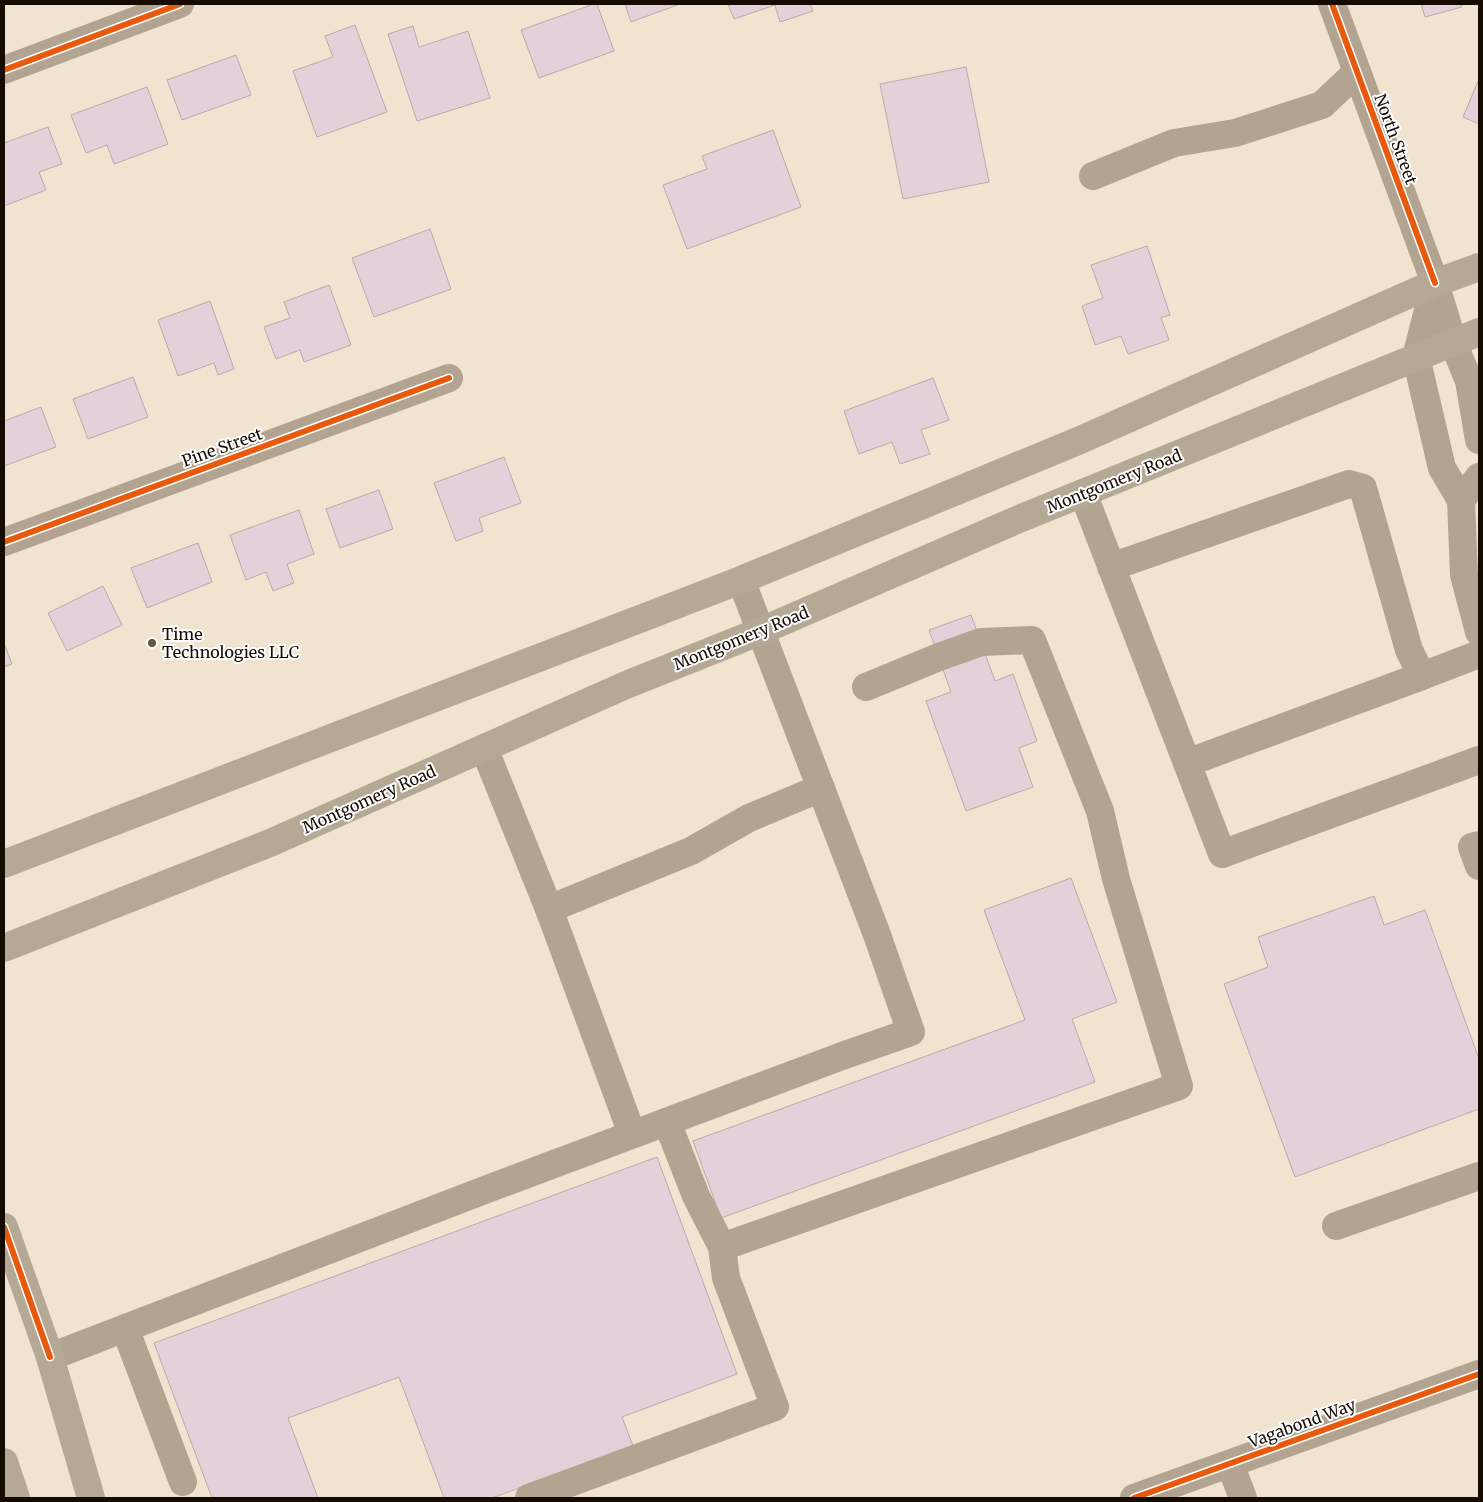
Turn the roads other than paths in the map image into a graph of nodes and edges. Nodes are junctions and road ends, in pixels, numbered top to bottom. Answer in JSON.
{"nodes":[{"id":1,"x":180,"y":4,"type":"edge"},
{"id":2,"x":1332,"y":4,"type":"edge"},
{"id":3,"x":4,"y":70,"type":"edge"},
{"id":4,"x":1357,"y":72,"type":"junction"},
{"id":5,"x":1092,"y":176,"type":"dead end"},
{"id":6,"x":1479,"y":267,"type":"edge"},
{"id":7,"x":1435,"y":283,"type":"junction"},
{"id":8,"x":1479,"y":332,"type":"edge"},
{"id":9,"x":1453,"y":342,"type":"junction"},
{"id":10,"x":1416,"y":357,"type":"junction"},
{"id":11,"x":449,"y":378,"type":"dead end"},
{"id":12,"x":1479,"y":440,"type":"edge"},
{"id":13,"x":1479,"y":477,"type":"edge"},
{"id":14,"x":1083,"y":493,"type":"junction"},
{"id":15,"x":1461,"y":500,"type":"junction"},
{"id":16,"x":4,"y":542,"type":"edge"},
{"id":17,"x":1111,"y":567,"type":"junction"},
{"id":18,"x":741,"y":580,"type":"junction"},
{"id":19,"x":761,"y":631,"type":"junction"},
{"id":20,"x":1479,"y":632,"type":"edge"},
{"id":21,"x":1479,"y":654,"type":"edge"},
{"id":22,"x":1422,"y":676,"type":"junction"},
{"id":23,"x":866,"y":687,"type":"dead end"},
{"id":24,"x":484,"y":748,"type":"junction"},
{"id":25,"x":1479,"y":760,"type":"edge"},
{"id":26,"x":1187,"y":763,"type":"junction"},
{"id":27,"x":821,"y":788,"type":"junction"},
{"id":28,"x":1479,"y":845,"type":"edge"},
{"id":29,"x":4,"y":864,"type":"edge"},
{"id":30,"x":1479,"y":866,"type":"edge"},
{"id":31,"x":549,"y":909,"type":"junction"},
{"id":32,"x":4,"y":948,"type":"edge"},
{"id":33,"x":667,"y":1122,"type":"junction"},
{"id":34,"x":632,"y":1134,"type":"junction"},
{"id":35,"x":1479,"y":1176,"type":"edge"},
{"id":36,"x":1336,"y":1226,"type":"dead end"},
{"id":37,"x":4,"y":1228,"type":"edge"},
{"id":38,"x":722,"y":1247,"type":"junction"},
{"id":39,"x":125,"y":1328,"type":"junction"},
{"id":40,"x":50,"y":1357,"type":"junction"},
{"id":41,"x":1479,"y":1374,"type":"edge"},
{"id":42,"x":4,"y":1462,"type":"edge"},
{"id":43,"x":1230,"y":1464,"type":"junction"},
{"id":44,"x":183,"y":1482,"type":"dead end"},
{"id":45,"x":16,"y":1498,"type":"edge"},
{"id":46,"x":91,"y":1498,"type":"edge"},
{"id":47,"x":529,"y":1498,"type":"edge"},
{"id":48,"x":1134,"y":1498,"type":"edge"},
{"id":49,"x":1243,"y":1498,"type":"edge"}],
"edges":[{"from":1,"to":3,"type":"street"},
{"from":2,"to":4,"type":"street","name":"North Street"},
{"from":4,"to":5,"type":"street"},
{"from":4,"to":7,"type":"street","name":"North Street"},
{"from":6,"to":7,"type":"main road"},
{"from":7,"to":9,"type":"street","name":"North Street"},
{"from":7,"to":10,"type":"street"},
{"from":7,"to":18,"type":"main road"},
{"from":8,"to":9,"type":"main road","name":"Montgomery Road"},
{"from":9,"to":10,"type":"main road","name":"Montgomery Road"},
{"from":9,"to":12,"type":"street","name":"North Street"},
{"from":10,"to":14,"type":"main road","name":"Montgomery Road"},
{"from":10,"to":15,"type":"street"},
{"from":11,"to":16,"type":"street","name":"Pine Street"},
{"from":13,"to":15,"type":"street"},
{"from":14,"to":17,"type":"street"},
{"from":14,"to":19,"type":"main road","name":"Montgomery Road"},
{"from":15,"to":20,"type":"street"},
{"from":17,"to":22,"type":"street"},
{"from":17,"to":26,"type":"street"},
{"from":18,"to":19,"type":"street"},
{"from":18,"to":29,"type":"main road"},
{"from":19,"to":24,"type":"main road","name":"Montgomery Road"},
{"from":19,"to":27,"type":"street"},
{"from":21,"to":22,"type":"street"},
{"from":22,"to":26,"type":"street"},
{"from":23,"to":38,"type":"street"},
{"from":24,"to":31,"type":"street"},
{"from":24,"to":32,"type":"main road","name":"Montgomery Road"},
{"from":25,"to":26,"type":"street"},
{"from":27,"to":31,"type":"street"},
{"from":27,"to":33,"type":"street"},
{"from":28,"to":30,"type":"street"},
{"from":31,"to":34,"type":"street"},
{"from":33,"to":34,"type":"street"},
{"from":33,"to":38,"type":"street"},
{"from":34,"to":39,"type":"street"},
{"from":35,"to":36,"type":"street"},
{"from":37,"to":40,"type":"main road"},
{"from":38,"to":47,"type":"street"},
{"from":39,"to":40,"type":"street"},
{"from":39,"to":44,"type":"street"},
{"from":40,"to":46,"type":"main road"},
{"from":41,"to":43,"type":"street","name":"Vagabond Way"},
{"from":42,"to":45,"type":"main road"},
{"from":43,"to":48,"type":"street","name":"Vagabond Way"},
{"from":43,"to":49,"type":"street"}]}
